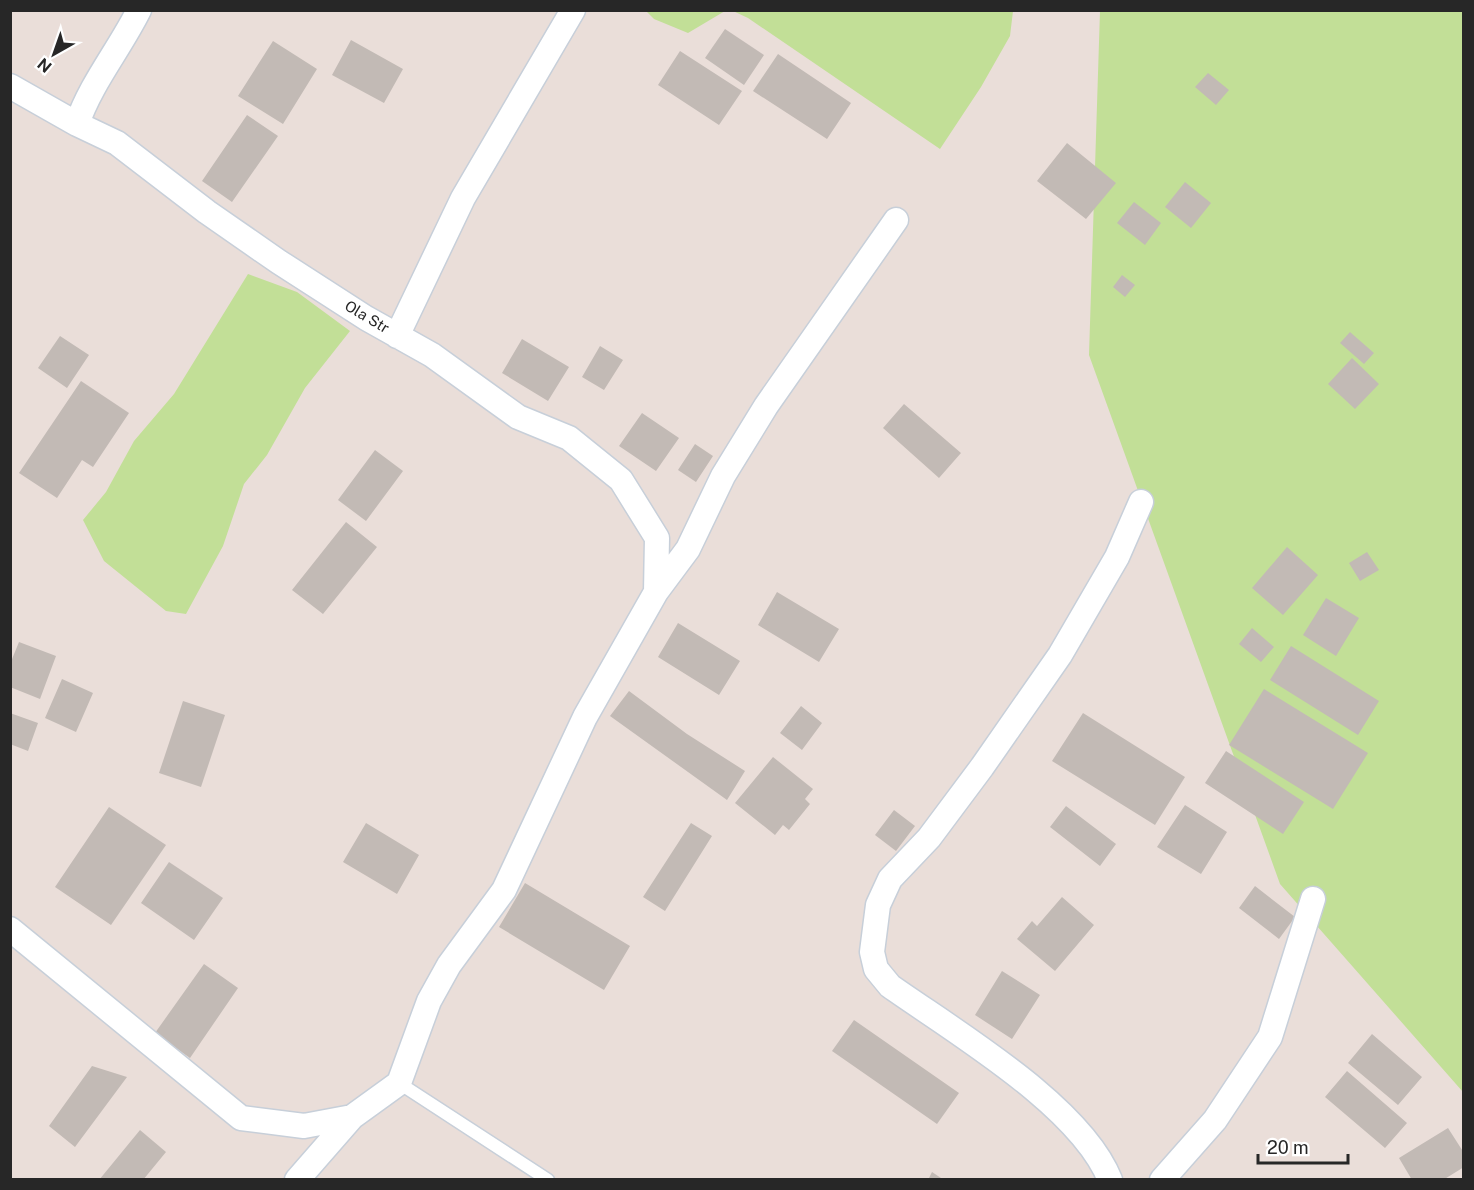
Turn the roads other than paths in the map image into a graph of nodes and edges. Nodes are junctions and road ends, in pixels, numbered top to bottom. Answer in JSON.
{"nodes":[{"id":1,"x":139,"y":10,"type":"edge"},
{"id":2,"x":573,"y":10,"type":"edge"},
{"id":3,"x":10,"y":86,"type":"edge"},
{"id":4,"x":77,"y":124,"type":"junction"},
{"id":5,"x":896,"y":220,"type":"dead end"},
{"id":6,"x":397,"y":336,"type":"junction"},
{"id":7,"x":1141,"y":502,"type":"dead end"},
{"id":8,"x":656,"y":592,"type":"junction"},
{"id":9,"x":1313,"y":899,"type":"dead end"},
{"id":10,"x":10,"y":929,"type":"edge"},
{"id":11,"x":399,"y":1083,"type":"junction"},
{"id":12,"x":352,"y":1117,"type":"junction"},
{"id":13,"x":297,"y":1179,"type":"edge"},
{"id":14,"x":548,"y":1179,"type":"edge"},
{"id":15,"x":1110,"y":1179,"type":"edge"},
{"id":16,"x":1162,"y":1179,"type":"edge"}],
"edges":[{"from":1,"to":4,"type":"street"},
{"from":2,"to":6,"type":"street"},
{"from":3,"to":4,"type":"street","name":"Ola Str"},
{"from":4,"to":6,"type":"street","name":"Ola Str"},
{"from":5,"to":8,"type":"street"},
{"from":6,"to":8,"type":"street","name":"Ola Str"},
{"from":7,"to":15,"type":"street"},
{"from":8,"to":11,"type":"street"},
{"from":9,"to":16,"type":"street"},
{"from":10,"to":12,"type":"street"},
{"from":11,"to":12,"type":"street"},
{"from":11,"to":14,"type":"lane"},
{"from":12,"to":13,"type":"street"}]}
